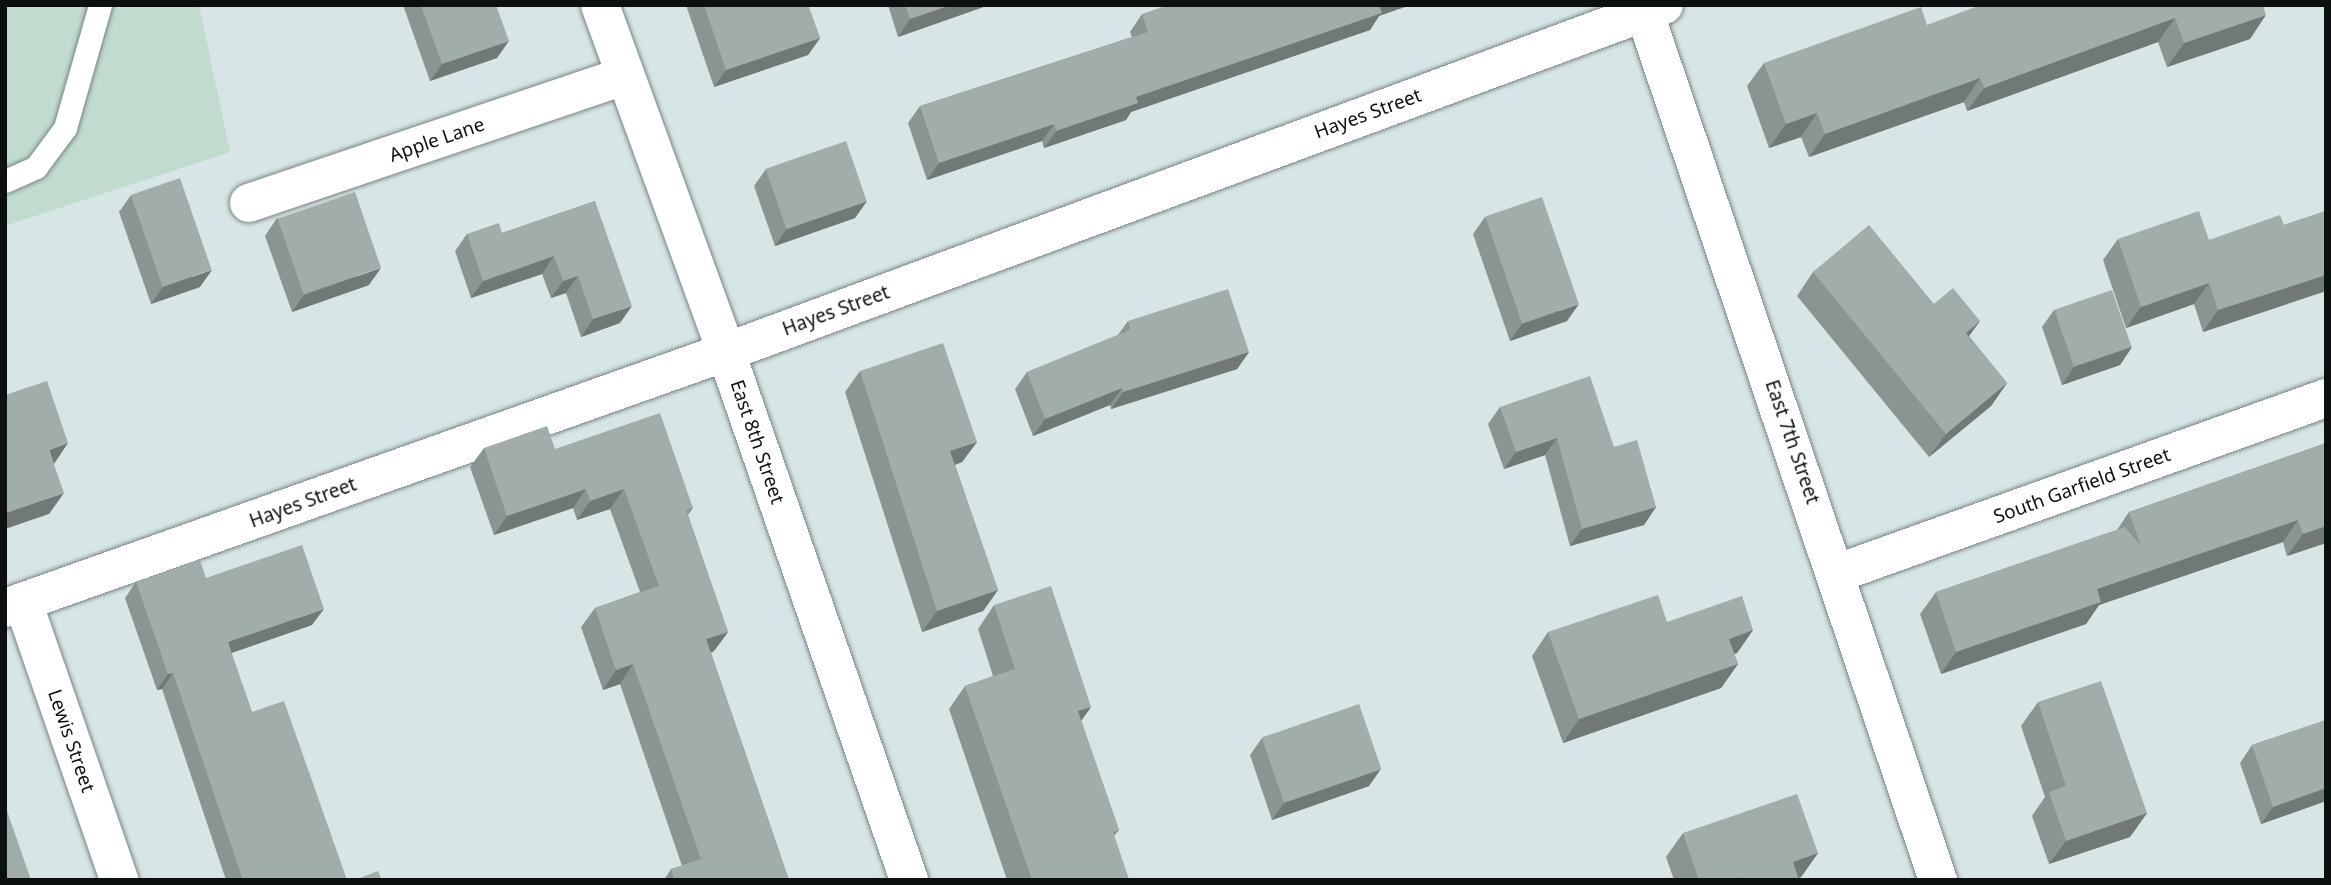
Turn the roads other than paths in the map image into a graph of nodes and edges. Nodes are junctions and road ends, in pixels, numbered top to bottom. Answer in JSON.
{"nodes":[{"id":1,"x":100,"y":5,"type":"edge"},
{"id":2,"x":600,"y":5,"type":"edge"},
{"id":3,"x":1650,"y":8,"type":"edge"},
{"id":4,"x":625,"y":76,"type":"junction"},
{"id":5,"x":5,"y":181,"type":"edge"},
{"id":6,"x":248,"y":203,"type":"dead end"},
{"id":7,"x":726,"y":352,"type":"junction"},
{"id":8,"x":2326,"y":398,"type":"edge"},
{"id":9,"x":1838,"y":573,"type":"junction"},
{"id":10,"x":14,"y":605,"type":"edge"},
{"id":11,"x":119,"y":880,"type":"edge"},
{"id":12,"x":909,"y":880,"type":"edge"},
{"id":13,"x":1938,"y":880,"type":"edge"}],
"edges":[{"from":1,"to":5,"type":"lane"},
{"from":2,"to":4,"type":"street","name":"East 8th Street"},
{"from":3,"to":7,"type":"street","name":"Hayes Street"},
{"from":3,"to":9,"type":"street","name":"East 7th Street"},
{"from":4,"to":6,"type":"street","name":"Apple Lane"},
{"from":4,"to":7,"type":"street","name":"East 8th Street"},
{"from":7,"to":10,"type":"street","name":"Hayes Street"},
{"from":7,"to":12,"type":"street","name":"East 8th Street"},
{"from":8,"to":9,"type":"street","name":"South Garfield Street"},
{"from":9,"to":13,"type":"street","name":"East 7th Street"},
{"from":10,"to":11,"type":"street","name":"Lewis Street"}]}
